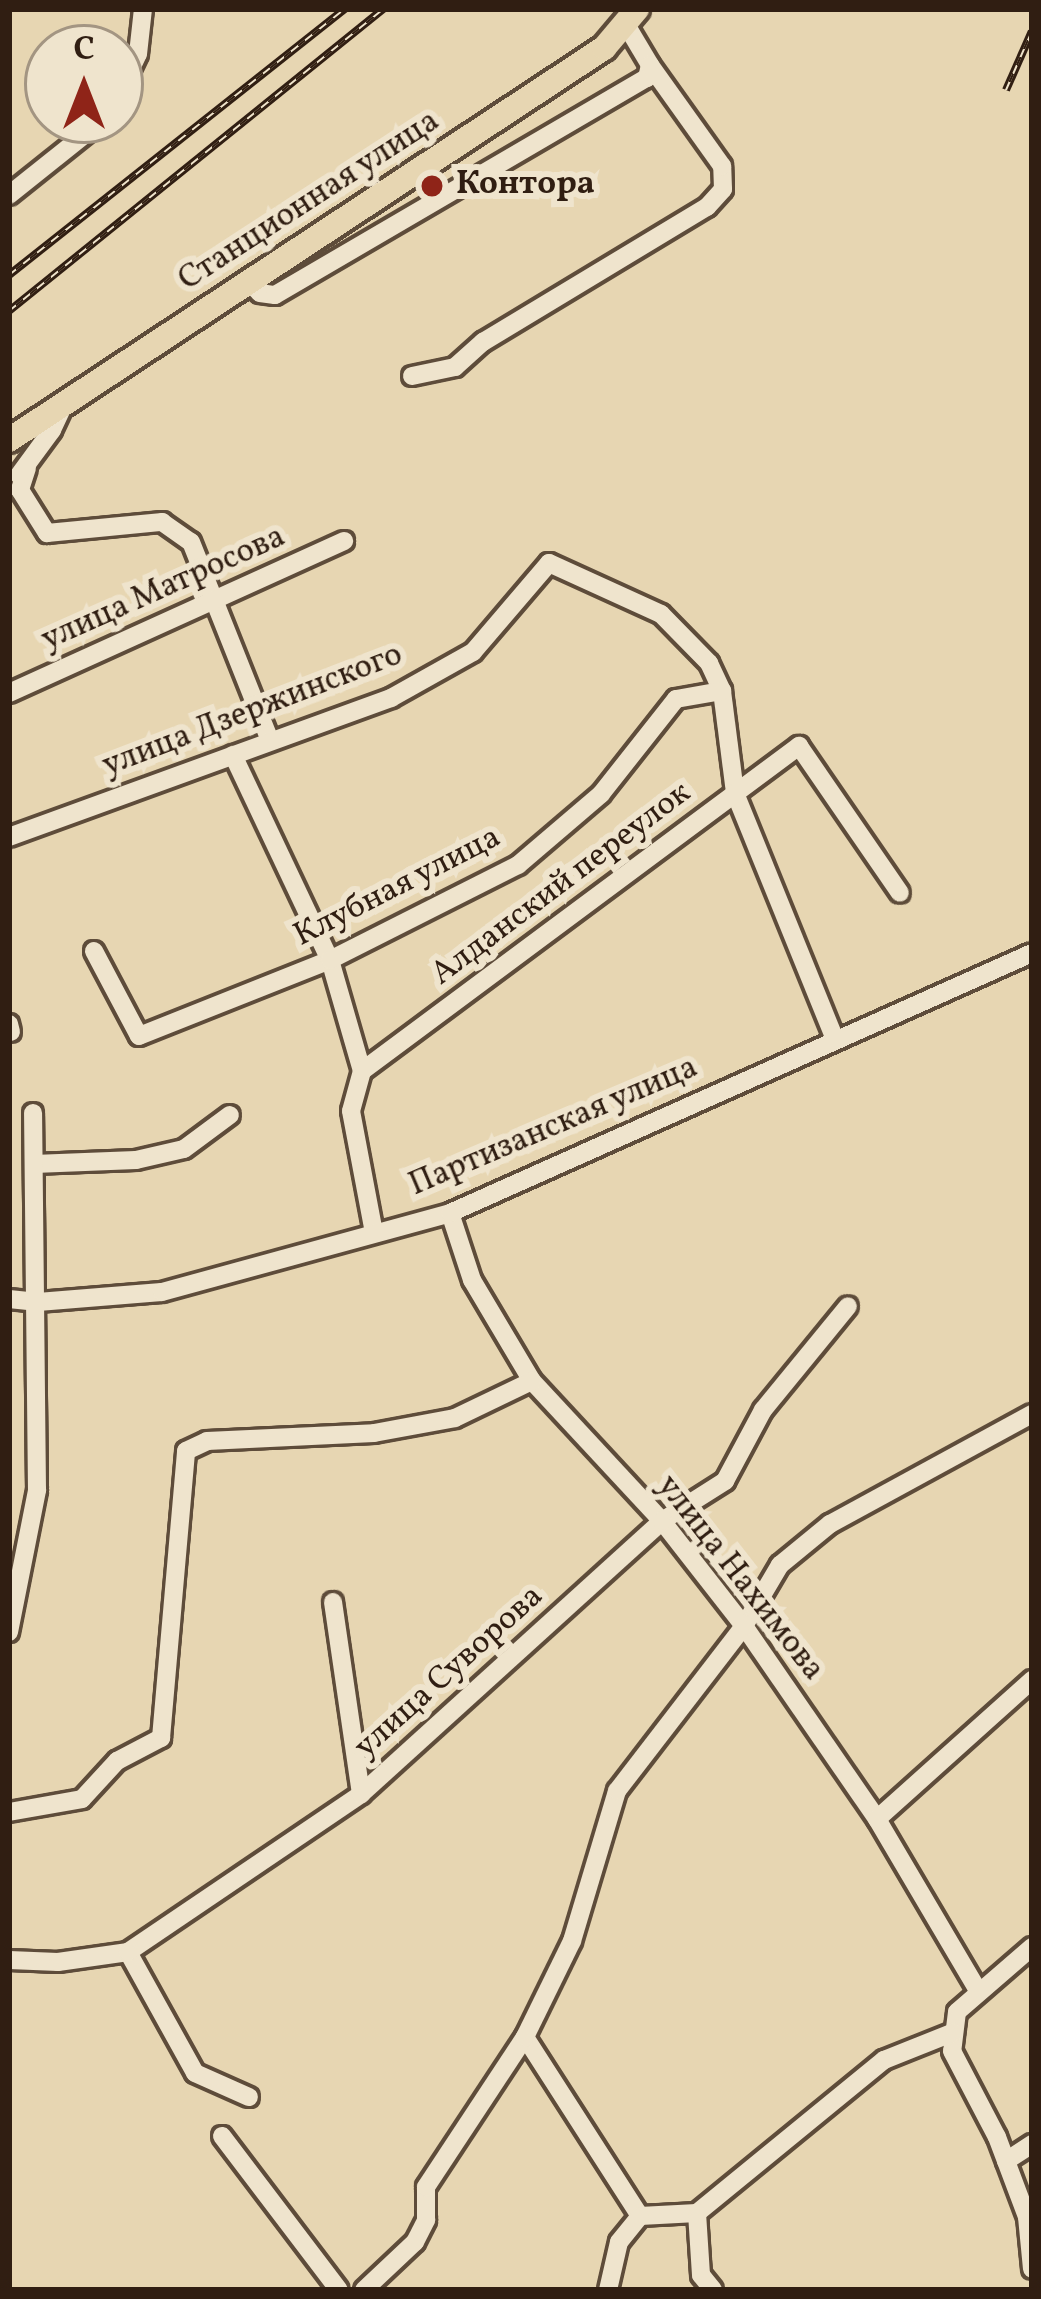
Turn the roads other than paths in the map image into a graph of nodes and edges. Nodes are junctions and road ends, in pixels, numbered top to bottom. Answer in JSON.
{"nodes":[{"id":1,"x":632,"y":16,"type":"edge"},
{"id":2,"x":650,"y":65,"type":"junction"},
{"id":3,"x":73,"y":144,"type":"edge"},
{"id":4,"x":9,"y":195,"type":"edge"},
{"id":5,"x":247,"y":280,"type":"junction"},
{"id":6,"x":412,"y":376,"type":"dead end"},
{"id":7,"x":64,"y":404,"type":"junction"},
{"id":8,"x":9,"y":440,"type":"edge"},
{"id":9,"x":26,"y":468,"type":"junction"},
{"id":10,"x":9,"y":484,"type":"edge"},
{"id":11,"x":344,"y":541,"type":"dead end"},
{"id":12,"x":213,"y":600,"type":"junction"},
{"id":13,"x":722,"y":691,"type":"junction"},
{"id":14,"x":9,"y":693,"type":"edge"},
{"id":15,"x":270,"y":741,"type":"junction"},
{"id":16,"x":233,"y":755,"type":"junction"},
{"id":17,"x":736,"y":794,"type":"junction"},
{"id":18,"x":9,"y":837,"type":"edge"},
{"id":19,"x":900,"y":893,"type":"dead end"},
{"id":20,"x":94,"y":951,"type":"dead end"},
{"id":21,"x":1032,"y":953,"type":"edge"},
{"id":22,"x":330,"y":960,"type":"junction"},
{"id":23,"x":834,"y":1037,"type":"junction"},
{"id":24,"x":362,"y":1071,"type":"junction"},
{"id":25,"x":33,"y":1113,"type":"dead end"},
{"id":26,"x":230,"y":1115,"type":"dead end"},
{"id":27,"x":34,"y":1164,"type":"junction"},
{"id":28,"x":450,"y":1213,"type":"junction"},
{"id":29,"x":374,"y":1233,"type":"junction"},
{"id":30,"x":9,"y":1299,"type":"edge"},
{"id":31,"x":38,"y":1302,"type":"junction"},
{"id":32,"x":848,"y":1306,"type":"dead end"},
{"id":33,"x":532,"y":1381,"type":"junction"},
{"id":34,"x":1032,"y":1414,"type":"edge"},
{"id":35,"x":662,"y":1521,"type":"junction"},
{"id":36,"x":333,"y":1602,"type":"dead end"},
{"id":37,"x":744,"y":1626,"type":"junction"},
{"id":38,"x":9,"y":1632,"type":"edge"},
{"id":39,"x":1032,"y":1680,"type":"edge"},
{"id":40,"x":362,"y":1794,"type":"junction"},
{"id":41,"x":9,"y":1812,"type":"edge"},
{"id":42,"x":877,"y":1819,"type":"junction"},
{"id":43,"x":1032,"y":1947,"type":"edge"},
{"id":44,"x":128,"y":1952,"type":"junction"},
{"id":45,"x":9,"y":1960,"type":"edge"},
{"id":46,"x":977,"y":1989,"type":"junction"},
{"id":47,"x":954,"y":2032,"type":"junction"},
{"id":48,"x":524,"y":2037,"type":"junction"},
{"id":49,"x":249,"y":2096,"type":"dead end"},
{"id":50,"x":222,"y":2136,"type":"dead end"},
{"id":51,"x":1032,"y":2144,"type":"edge"},
{"id":52,"x":1006,"y":2161,"type":"junction"},
{"id":53,"x":697,"y":2213,"type":"junction"},
{"id":54,"x":640,"y":2216,"type":"junction"},
{"id":55,"x":1032,"y":2269,"type":"edge"},
{"id":56,"x":339,"y":2290,"type":"edge"},
{"id":57,"x":364,"y":2290,"type":"edge"},
{"id":58,"x":608,"y":2290,"type":"edge"},
{"id":59,"x":713,"y":2290,"type":"edge"}],
"edges":[{"from":1,"to":2,"type":"street"},
{"from":1,"to":5,"type":"main road","name":"Станционная улица"},
{"from":2,"to":5,"type":"street"},
{"from":2,"to":6,"type":"street"},
{"from":3,"to":4,"type":"street"},
{"from":5,"to":7,"type":"main road","name":"Станционная улица"},
{"from":7,"to":8,"type":"main road","name":"Станционная улица"},
{"from":7,"to":9,"type":"street"},
{"from":9,"to":10,"type":"street"},
{"from":9,"to":12,"type":"street"},
{"from":11,"to":12,"type":"street","name":"улица Матросова"},
{"from":12,"to":14,"type":"street","name":"улица Матросова"},
{"from":12,"to":15,"type":"street"},
{"from":13,"to":15,"type":"street","name":"улица Дзержинского"},
{"from":13,"to":17,"type":"street"},
{"from":13,"to":22,"type":"street","name":"Клубная улица"},
{"from":15,"to":16,"type":"street","name":"улица Дзержинского"},
{"from":16,"to":18,"type":"street","name":"улица Дзержинского"},
{"from":16,"to":22,"type":"street"},
{"from":17,"to":19,"type":"street","name":"Алданский переулок"},
{"from":17,"to":23,"type":"street"},
{"from":17,"to":24,"type":"street","name":"Алданский переулок"},
{"from":20,"to":22,"type":"street","name":"Клубная улица"},
{"from":21,"to":23,"type":"street","name":"Партизанская улица"},
{"from":22,"to":24,"type":"street"},
{"from":23,"to":28,"type":"street","name":"Партизанская улица"},
{"from":24,"to":29,"type":"street"},
{"from":25,"to":27,"type":"street"},
{"from":26,"to":27,"type":"street"},
{"from":27,"to":31,"type":"street"},
{"from":28,"to":29,"type":"street","name":"Партизанская улица"},
{"from":28,"to":33,"type":"street","name":"улица Нахимова"},
{"from":29,"to":31,"type":"street","name":"Партизанская улица"},
{"from":30,"to":31,"type":"street","name":"Партизанская улица"},
{"from":31,"to":38,"type":"street"},
{"from":32,"to":35,"type":"street","name":"улица Суворова"},
{"from":33,"to":35,"type":"street","name":"улица Нахимова"},
{"from":33,"to":41,"type":"street"},
{"from":34,"to":37,"type":"street"},
{"from":35,"to":37,"type":"street","name":"улица Нахимова"},
{"from":35,"to":40,"type":"street","name":"улица Суворова"},
{"from":36,"to":40,"type":"street"},
{"from":37,"to":42,"type":"street","name":"улица Нахимова"},
{"from":37,"to":48,"type":"street"},
{"from":39,"to":42,"type":"street"},
{"from":40,"to":44,"type":"street","name":"улица Суворова"},
{"from":42,"to":46,"type":"street","name":"улица Нахимова"},
{"from":43,"to":46,"type":"street"},
{"from":44,"to":45,"type":"street","name":"улица Суворова"},
{"from":44,"to":49,"type":"street"},
{"from":46,"to":47,"type":"street"},
{"from":47,"to":52,"type":"street"},
{"from":47,"to":53,"type":"street"},
{"from":48,"to":54,"type":"street"},
{"from":48,"to":57,"type":"street"},
{"from":50,"to":56,"type":"street"},
{"from":51,"to":52,"type":"street"},
{"from":52,"to":55,"type":"street"},
{"from":53,"to":54,"type":"street"},
{"from":53,"to":59,"type":"street"},
{"from":54,"to":58,"type":"street"}]}
